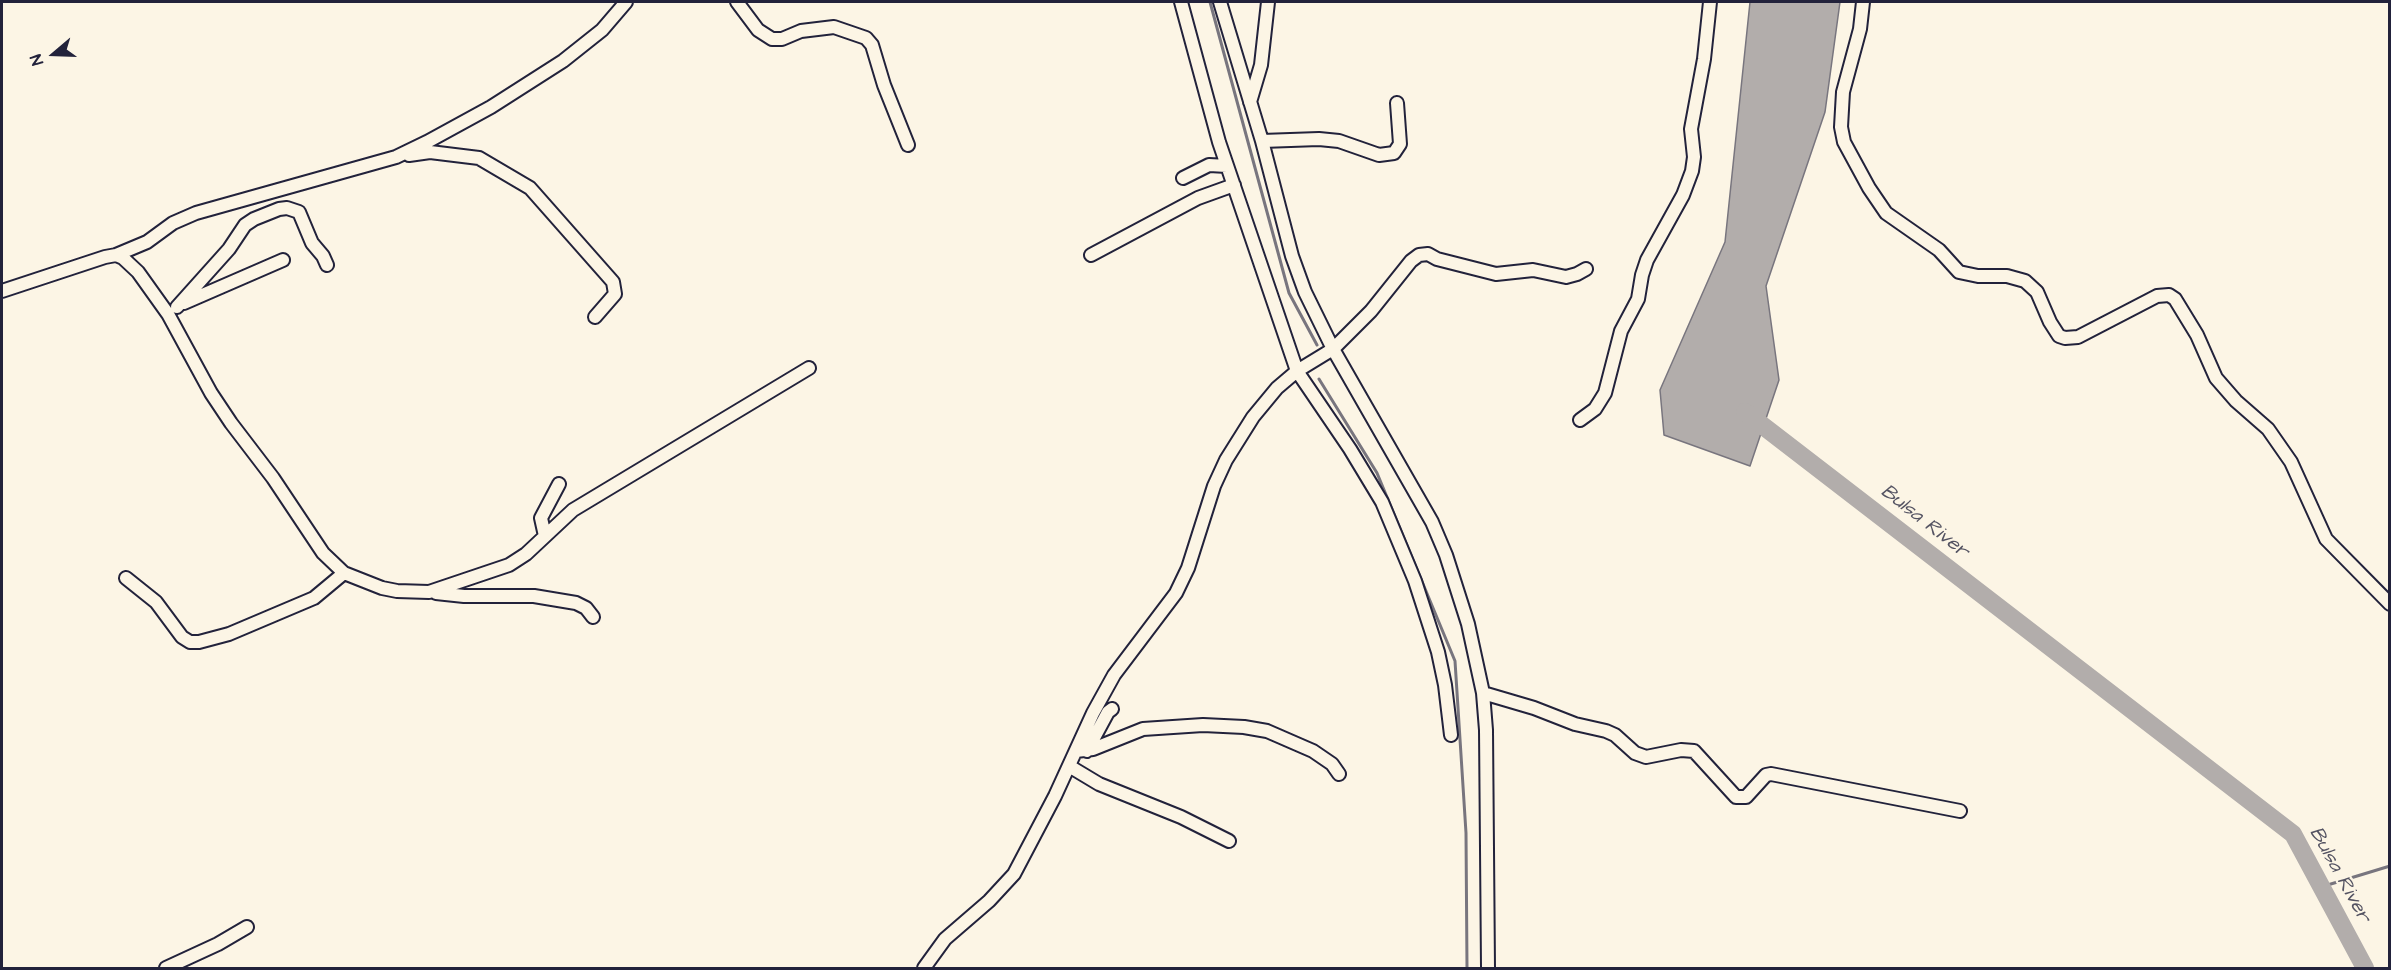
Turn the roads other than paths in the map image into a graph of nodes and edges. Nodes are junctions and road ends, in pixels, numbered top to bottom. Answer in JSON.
{"nodes":[{"id":1,"x":626,"y":2,"type":"edge"},
{"id":2,"x":737,"y":2,"type":"edge"},
{"id":3,"x":1181,"y":2,"type":"edge"},
{"id":4,"x":1220,"y":2,"type":"edge"},
{"id":5,"x":1268,"y":2,"type":"edge"},
{"id":6,"x":1710,"y":2,"type":"edge"},
{"id":7,"x":1863,"y":2,"type":"edge"},
{"id":8,"x":1397,"y":103,"type":"dead end"},
{"id":9,"x":1250,"y":104,"type":"junction"},
{"id":10,"x":1262,"y":141,"type":"junction"},
{"id":11,"x":908,"y":145,"type":"dead end"},
{"id":12,"x":396,"y":157,"type":"junction"},
{"id":13,"x":1227,"y":166,"type":"junction"},
{"id":14,"x":1183,"y":178,"type":"dead end"},
{"id":15,"x":1234,"y":185,"type":"junction"},
{"id":16,"x":116,"y":255,"type":"junction"},
{"id":17,"x":1091,"y":255,"type":"dead end"},
{"id":18,"x":283,"y":260,"type":"dead end"},
{"id":19,"x":327,"y":265,"type":"dead end"},
{"id":20,"x":1586,"y":268,"type":"dead end"},
{"id":21,"x":2,"y":291,"type":"edge"},
{"id":22,"x":173,"y":310,"type":"junction"},
{"id":23,"x":595,"y":317,"type":"dead end"},
{"id":24,"x":1333,"y":349,"type":"junction"},
{"id":25,"x":809,"y":368,"type":"dead end"},
{"id":26,"x":1297,"y":370,"type":"junction"},
{"id":27,"x":1580,"y":420,"type":"dead end"},
{"id":28,"x":559,"y":484,"type":"dead end"},
{"id":29,"x":545,"y":536,"type":"junction"},
{"id":30,"x":344,"y":573,"type":"junction"},
{"id":31,"x":126,"y":578,"type":"dead end"},
{"id":32,"x":429,"y":592,"type":"junction"},
{"id":33,"x":2390,"y":604,"type":"edge"},
{"id":34,"x":593,"y":617,"type":"dead end"},
{"id":35,"x":1483,"y":693,"type":"junction"},
{"id":36,"x":1112,"y":709,"type":"dead end"},
{"id":37,"x":1451,"y":735,"type":"dead end"},
{"id":38,"x":1082,"y":751,"type":"junction"},
{"id":39,"x":1069,"y":766,"type":"junction"},
{"id":40,"x":1339,"y":774,"type":"dead end"},
{"id":41,"x":1960,"y":811,"type":"dead end"},
{"id":42,"x":1229,"y":842,"type":"dead end"},
{"id":43,"x":247,"y":927,"type":"dead end"},
{"id":44,"x":166,"y":969,"type":"edge"},
{"id":45,"x":924,"y":969,"type":"edge"},
{"id":46,"x":1488,"y":969,"type":"edge"}],
"edges":[{"from":1,"to":12,"type":"street"},
{"from":2,"to":11,"type":"street"},
{"from":3,"to":13,"type":"street"},
{"from":4,"to":9,"type":"street"},
{"from":5,"to":9,"type":"street"},
{"from":6,"to":27,"type":"street"},
{"from":7,"to":33,"type":"street"},
{"from":8,"to":10,"type":"street"},
{"from":9,"to":10,"type":"street"},
{"from":10,"to":24,"type":"street"},
{"from":12,"to":16,"type":"street"},
{"from":12,"to":23,"type":"street"},
{"from":13,"to":14,"type":"street"},
{"from":13,"to":15,"type":"street"},
{"from":15,"to":17,"type":"street"},
{"from":15,"to":26,"type":"street"},
{"from":16,"to":21,"type":"street"},
{"from":16,"to":22,"type":"street"},
{"from":18,"to":22,"type":"street"},
{"from":19,"to":22,"type":"street"},
{"from":20,"to":24,"type":"street"},
{"from":22,"to":30,"type":"street"},
{"from":24,"to":26,"type":"street"},
{"from":24,"to":35,"type":"street"},
{"from":25,"to":29,"type":"street"},
{"from":26,"to":37,"type":"street"},
{"from":26,"to":38,"type":"street"},
{"from":28,"to":29,"type":"street"},
{"from":29,"to":32,"type":"street"},
{"from":30,"to":31,"type":"street"},
{"from":30,"to":32,"type":"street"},
{"from":32,"to":34,"type":"street"},
{"from":35,"to":41,"type":"street"},
{"from":35,"to":46,"type":"street"},
{"from":36,"to":38,"type":"street"},
{"from":38,"to":39,"type":"street"},
{"from":38,"to":40,"type":"street"},
{"from":39,"to":42,"type":"street"},
{"from":39,"to":45,"type":"street"},
{"from":43,"to":44,"type":"street"}]}
